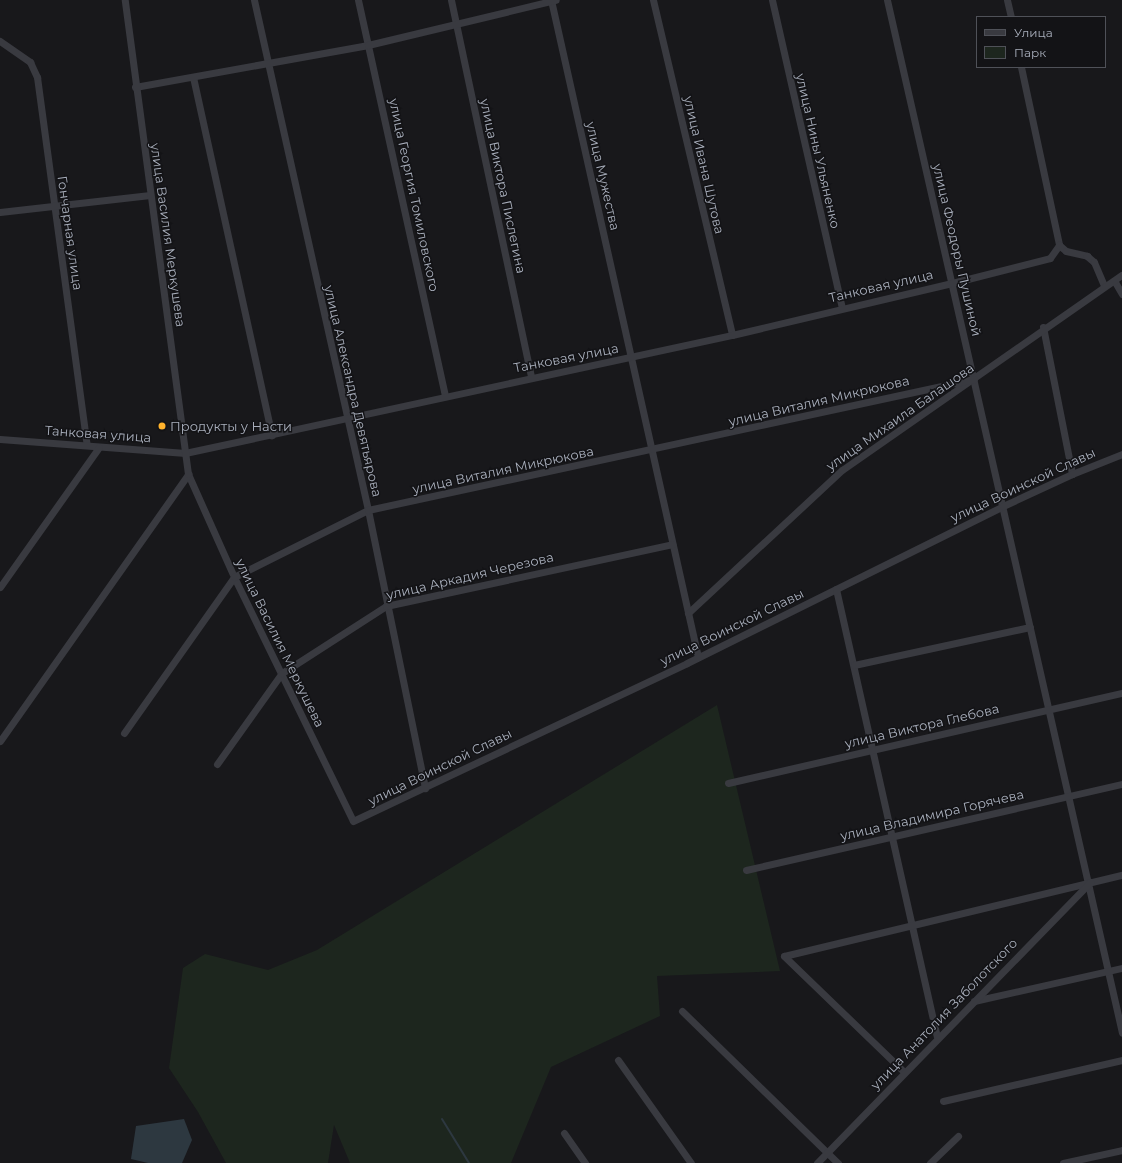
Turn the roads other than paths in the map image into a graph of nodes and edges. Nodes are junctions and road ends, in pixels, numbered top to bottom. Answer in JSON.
{"nodes":[{"id":1,"x":125,"y":0,"type":"edge"},
{"id":2,"x":254,"y":0,"type":"edge"},
{"id":3,"x":358,"y":0,"type":"edge"},
{"id":4,"x":451,"y":0,"type":"edge"},
{"id":5,"x":553,"y":0,"type":"edge"},
{"id":6,"x":653,"y":0,"type":"edge"},
{"id":7,"x":772,"y":0,"type":"edge"},
{"id":8,"x":887,"y":0,"type":"edge"},
{"id":9,"x":1007,"y":0,"type":"edge"},
{"id":10,"x":1011,"y":16,"type":"edge"},
{"id":11,"x":456,"y":24,"type":"junction"},
{"id":12,"x":0,"y":40,"type":"edge"},
{"id":13,"x":368,"y":45,"type":"junction"},
{"id":14,"x":268,"y":65,"type":"junction"},
{"id":15,"x":1021,"y":68,"type":"edge"},
{"id":16,"x":193,"y":77,"type":"junction"},
{"id":17,"x":135,"y":87,"type":"junction"},
{"id":18,"x":150,"y":195,"type":"junction"},
{"id":19,"x":54,"y":205,"type":"junction"},
{"id":20,"x":0,"y":212,"type":"edge"},
{"id":21,"x":1059,"y":244,"type":"junction"},
{"id":22,"x":1122,"y":275,"type":"edge"},
{"id":23,"x":1115,"y":282,"type":"junction"},
{"id":24,"x":952,"y":283,"type":"junction"},
{"id":25,"x":1104,"y":286,"type":"junction"},
{"id":26,"x":1122,"y":294,"type":"edge"},
{"id":27,"x":842,"y":307,"type":"junction"},
{"id":28,"x":1043,"y":327,"type":"junction"},
{"id":29,"x":732,"y":335,"type":"junction"},
{"id":30,"x":632,"y":357,"type":"junction"},
{"id":31,"x":532,"y":376,"type":"junction"},
{"id":32,"x":974,"y":379,"type":"junction"},
{"id":33,"x":445,"y":395,"type":"junction"},
{"id":34,"x":348,"y":418,"type":"junction"},
{"id":35,"x":272,"y":435,"type":"junction"},
{"id":36,"x":0,"y":439,"type":"edge"},
{"id":37,"x":87,"y":445,"type":"junction"},
{"id":38,"x":99,"y":446,"type":"junction"},
{"id":39,"x":652,"y":451,"type":"junction"},
{"id":40,"x":185,"y":453,"type":"junction"},
{"id":41,"x":1122,"y":454,"type":"edge"},
{"id":42,"x":188,"y":474,"type":"junction"},
{"id":43,"x":1072,"y":474,"type":"junction"},
{"id":44,"x":1003,"y":506,"type":"junction"},
{"id":45,"x":368,"y":510,"type":"junction"},
{"id":46,"x":672,"y":544,"type":"junction"},
{"id":47,"x":234,"y":577,"type":"junction"},
{"id":48,"x":0,"y":587,"type":"edge"},
{"id":49,"x":836,"y":589,"type":"junction"},
{"id":50,"x":386,"y":606,"type":"junction"},
{"id":51,"x":688,"y":613,"type":"junction"},
{"id":52,"x":1030,"y":627,"type":"junction"},
{"id":53,"x":698,"y":658,"type":"junction"},
{"id":54,"x":854,"y":665,"type":"junction"},
{"id":55,"x":282,"y":673,"type":"junction"},
{"id":56,"x":1122,"y":693,"type":"edge"},
{"id":57,"x":1050,"y":709,"type":"junction"},
{"id":58,"x":124,"y":733,"type":"dead end"},
{"id":59,"x":0,"y":741,"type":"edge"},
{"id":60,"x":872,"y":750,"type":"junction"},
{"id":61,"x":217,"y":764,"type":"dead end"},
{"id":62,"x":728,"y":783,"type":"dead end"},
{"id":63,"x":1122,"y":784,"type":"edge"},
{"id":64,"x":425,"y":788,"type":"junction"},
{"id":65,"x":1069,"y":797,"type":"junction"},
{"id":66,"x":353,"y":821,"type":"joint"},
{"id":67,"x":892,"y":836,"type":"junction"},
{"id":68,"x":746,"y":870,"type":"dead end"},
{"id":69,"x":1122,"y":875,"type":"edge"},
{"id":70,"x":1090,"y":882,"type":"junction"},
{"id":71,"x":913,"y":926,"type":"junction"},
{"id":72,"x":1122,"y":968,"type":"edge"},
{"id":73,"x":1109,"y":972,"type":"junction"},
{"id":74,"x":973,"y":1001,"type":"junction"},
{"id":75,"x":682,"y":1011,"type":"dead end"},
{"id":76,"x":1122,"y":1033,"type":"edge"},
{"id":77,"x":937,"y":1037,"type":"junction"},
{"id":78,"x":618,"y":1060,"type":"dead end"},
{"id":79,"x":1122,"y":1060,"type":"edge"},
{"id":80,"x":904,"y":1072,"type":"junction"},
{"id":81,"x":943,"y":1101,"type":"dead end"},
{"id":82,"x":564,"y":1133,"type":"dead end"},
{"id":83,"x":958,"y":1136,"type":"dead end"},
{"id":84,"x":1122,"y":1150,"type":"edge"},
{"id":85,"x":828,"y":1152,"type":"junction"},
{"id":86,"x":585,"y":1163,"type":"edge"},
{"id":87,"x":691,"y":1163,"type":"edge"},
{"id":88,"x":817,"y":1163,"type":"edge"},
{"id":89,"x":838,"y":1163,"type":"edge"},
{"id":90,"x":930,"y":1163,"type":"edge"},
{"id":91,"x":1064,"y":1163,"type":"edge"}],
"edges":[{"from":1,"to":17,"type":"street","name":"улица Василия Меркушева"},
{"from":2,"to":14,"type":"street","name":"улица Александра Девятьярова"},
{"from":3,"to":13,"type":"street","name":"улица Георгия Томиловского"},
{"from":4,"to":11,"type":"street","name":"улица Виктора Пислегина"},
{"from":5,"to":11,"type":"street"},
{"from":5,"to":30,"type":"street","name":"улица Мужества"},
{"from":6,"to":29,"type":"street","name":"улица Ивана Шутова"},
{"from":7,"to":27,"type":"street","name":"улица Нины Ульяненко"},
{"from":8,"to":24,"type":"street","name":"улица Феодоры Пушиной"},
{"from":9,"to":10,"type":"street"},
{"from":11,"to":13,"type":"street"},
{"from":11,"to":31,"type":"street","name":"улица Виктора Пислегина"},
{"from":12,"to":19,"type":"street","name":"Гончарная улица"},
{"from":13,"to":14,"type":"street"},
{"from":13,"to":33,"type":"street","name":"улица Георгия Томиловского"},
{"from":14,"to":16,"type":"street"},
{"from":14,"to":34,"type":"street","name":"улица Александра Девятьярова"},
{"from":15,"to":21,"type":"street"},
{"from":16,"to":17,"type":"street"},
{"from":16,"to":35,"type":"street"},
{"from":17,"to":18,"type":"street","name":"улица Василия Меркушева"},
{"from":18,"to":19,"type":"street"},
{"from":18,"to":40,"type":"street","name":"улица Василия Меркушева"},
{"from":19,"to":20,"type":"street"},
{"from":19,"to":37,"type":"street","name":"Гончарная улица"},
{"from":21,"to":24,"type":"street","name":"Танковая улица"},
{"from":21,"to":25,"type":"street"},
{"from":22,"to":23,"type":"street","name":"улица Михаила Балашова"},
{"from":23,"to":25,"type":"street","name":"улица Михаила Балашова"},
{"from":23,"to":26,"type":"street"},
{"from":24,"to":27,"type":"street","name":"Танковая улица"},
{"from":24,"to":32,"type":"street","name":"улица Феодоры Пушиной"},
{"from":25,"to":28,"type":"street","name":"улица Михаила Балашова"},
{"from":27,"to":29,"type":"street","name":"Танковая улица"},
{"from":28,"to":32,"type":"street","name":"улица Михаила Балашова"},
{"from":28,"to":43,"type":"street"},
{"from":29,"to":30,"type":"street","name":"Танковая улица"},
{"from":30,"to":31,"type":"street","name":"Танковая улица"},
{"from":30,"to":39,"type":"street","name":"улица Мужества"},
{"from":31,"to":33,"type":"street","name":"Танковая улица"},
{"from":32,"to":39,"type":"street","name":"улица Виталия Микрюкова"},
{"from":32,"to":44,"type":"street","name":"улица Феодоры Пушиной"},
{"from":32,"to":51,"type":"street","name":"улица Михаила Балашова"},
{"from":33,"to":34,"type":"street","name":"Танковая улица"},
{"from":34,"to":35,"type":"street","name":"Танковая улица"},
{"from":34,"to":45,"type":"street","name":"улица Александра Девятьярова"},
{"from":35,"to":40,"type":"street","name":"Танковая улица"},
{"from":36,"to":37,"type":"street","name":"Танковая улица"},
{"from":37,"to":38,"type":"street","name":"Танковая улица"},
{"from":38,"to":40,"type":"street","name":"Танковая улица"},
{"from":38,"to":48,"type":"street"},
{"from":39,"to":45,"type":"street","name":"улица Виталия Микрюкова"},
{"from":39,"to":46,"type":"street","name":"улица Мужества"},
{"from":40,"to":42,"type":"street","name":"улица Василия Меркушева"},
{"from":41,"to":43,"type":"street","name":"улица Воинской Славы"},
{"from":42,"to":47,"type":"street","name":"улица Василия Меркушева"},
{"from":42,"to":59,"type":"street"},
{"from":43,"to":44,"type":"street","name":"улица Воинской Славы"},
{"from":44,"to":49,"type":"street","name":"улица Воинской Славы"},
{"from":44,"to":52,"type":"street","name":"улица Феодоры Пушиной"},
{"from":45,"to":47,"type":"street","name":"улица Виталия Микрюкова"},
{"from":45,"to":50,"type":"street","name":"улица Александра Девятьярова"},
{"from":46,"to":50,"type":"street","name":"улица Аркадия Черезова"},
{"from":46,"to":51,"type":"street","name":"улица Мужества"},
{"from":47,"to":55,"type":"street","name":"улица Василия Меркушева"},
{"from":47,"to":58,"type":"street","name":"улица Виталия Микрюкова"},
{"from":49,"to":53,"type":"street","name":"улица Воинской Славы"},
{"from":49,"to":54,"type":"street"},
{"from":50,"to":55,"type":"street","name":"улица Аркадия Черезова"},
{"from":50,"to":64,"type":"street","name":"улица Александра Девятьярова"},
{"from":51,"to":53,"type":"street","name":"улица Мужества"},
{"from":52,"to":54,"type":"street"},
{"from":52,"to":57,"type":"street","name":"улица Феодоры Пушиной"},
{"from":53,"to":64,"type":"street","name":"улица Воинской Славы"},
{"from":54,"to":60,"type":"street"},
{"from":55,"to":61,"type":"street","name":"улица Аркадия Черезова"},
{"from":55,"to":66,"type":"street","name":"улица Василия Меркушева"},
{"from":56,"to":57,"type":"street","name":"улица Виктора Глебова"},
{"from":57,"to":60,"type":"street","name":"улица Виктора Глебова"},
{"from":57,"to":65,"type":"street","name":"улица Феодоры Пушиной"},
{"from":60,"to":62,"type":"street","name":"улица Виктора Глебова"},
{"from":60,"to":67,"type":"street"},
{"from":63,"to":65,"type":"street","name":"улица Владимира Горячева"},
{"from":64,"to":66,"type":"street","name":"улица Воинской Славы"},
{"from":65,"to":67,"type":"street","name":"улица Владимира Горячева"},
{"from":65,"to":70,"type":"street","name":"улица Феодоры Пушиной"},
{"from":67,"to":68,"type":"street","name":"улица Владимира Горячева"},
{"from":67,"to":71,"type":"street"},
{"from":69,"to":70,"type":"street"},
{"from":70,"to":71,"type":"street"},
{"from":70,"to":73,"type":"street","name":"улица Феодоры Пушиной"},
{"from":70,"to":74,"type":"street","name":"улица Анатолия Заболотского"},
{"from":71,"to":77,"type":"street"},
{"from":71,"to":80,"type":"street"},
{"from":72,"to":73,"type":"street"},
{"from":73,"to":74,"type":"street"},
{"from":73,"to":76,"type":"street","name":"улица Феодоры Пушиной"},
{"from":74,"to":77,"type":"street","name":"улица Анатолия Заболотского"},
{"from":75,"to":85,"type":"street"},
{"from":77,"to":80,"type":"street","name":"улица Анатолия Заболотского"},
{"from":78,"to":87,"type":"street"},
{"from":79,"to":81,"type":"street"},
{"from":80,"to":85,"type":"street","name":"улица Анатолия Заболотского"},
{"from":82,"to":86,"type":"street"},
{"from":83,"to":90,"type":"street"},
{"from":84,"to":91,"type":"street"},
{"from":85,"to":88,"type":"street","name":"улица Анатолия Заболотского"},
{"from":85,"to":89,"type":"street"}]}
